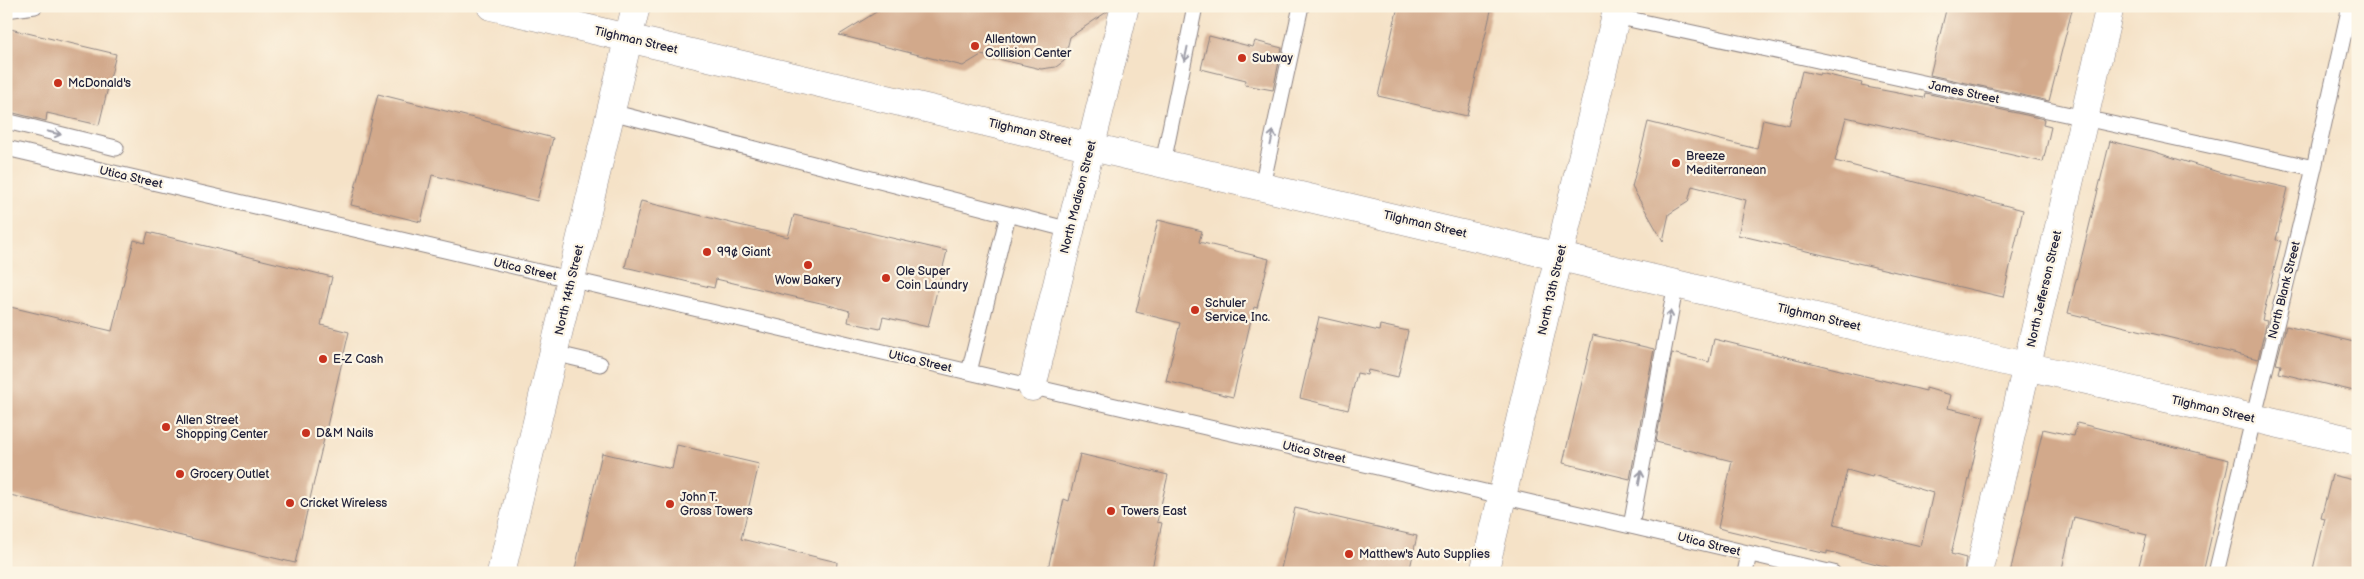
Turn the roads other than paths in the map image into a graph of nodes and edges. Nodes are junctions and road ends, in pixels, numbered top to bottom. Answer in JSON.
{"nodes":[{"id":1,"x":35,"y":6,"type":"edge"},
{"id":2,"x":491,"y":6,"type":"edge"},
{"id":3,"x":636,"y":6,"type":"edge"},
{"id":4,"x":1125,"y":6,"type":"edge"},
{"id":5,"x":1195,"y":6,"type":"edge"},
{"id":6,"x":1301,"y":6,"type":"edge"},
{"id":7,"x":2110,"y":6,"type":"edge"},
{"id":8,"x":2350,"y":6,"type":"edge"},
{"id":9,"x":6,"y":10,"type":"edge"},
{"id":10,"x":1616,"y":11,"type":"edge"},
{"id":11,"x":628,"y":38,"type":"junction"},
{"id":12,"x":611,"y":112,"type":"junction"},
{"id":13,"x":2084,"y":118,"type":"junction"},
{"id":14,"x":6,"y":121,"type":"edge"},
{"id":15,"x":1091,"y":147,"type":"junction"},
{"id":16,"x":6,"y":148,"type":"edge"},
{"id":17,"x":116,"y":148,"type":"dead end"},
{"id":18,"x":1163,"y":164,"type":"junction"},
{"id":19,"x":2314,"y":168,"type":"junction"},
{"id":20,"x":1262,"y":186,"type":"junction"},
{"id":21,"x":1008,"y":214,"type":"junction"},
{"id":22,"x":1070,"y":230,"type":"junction"},
{"id":23,"x":1560,"y":256,"type":"junction"},
{"id":24,"x":571,"y":280,"type":"junction"},
{"id":25,"x":1676,"y":284,"type":"junction"},
{"id":26,"x":553,"y":353,"type":"junction"},
{"id":27,"x":600,"y":364,"type":"dead end"},
{"id":28,"x":2026,"y":366,"type":"junction"},
{"id":29,"x":969,"y":372,"type":"junction"},
{"id":30,"x":1032,"y":387,"type":"junction"},
{"id":31,"x":2252,"y":418,"type":"junction"},
{"id":32,"x":2358,"y":442,"type":"edge"},
{"id":33,"x":1503,"y":495,"type":"junction"},
{"id":34,"x":1631,"y":526,"type":"junction"},
{"id":35,"x":1749,"y":554,"type":"junction"},
{"id":36,"x":501,"y":573,"type":"edge"},
{"id":37,"x":1484,"y":573,"type":"edge"},
{"id":38,"x":1745,"y":573,"type":"edge"},
{"id":39,"x":1833,"y":573,"type":"edge"},
{"id":40,"x":1979,"y":573,"type":"edge"},
{"id":41,"x":2216,"y":573,"type":"edge"}],
"edges":[{"from":1,"to":9,"type":"lane"},
{"from":2,"to":11,"type":"street","name":"Tilghman Street"},
{"from":3,"to":11,"type":"street","name":"North 14th Street"},
{"from":4,"to":15,"type":"street","name":"North Madison Street"},
{"from":5,"to":18,"type":"lane","one_way":true},
{"from":20,"to":6,"type":"lane","one_way":true},
{"from":7,"to":13,"type":"street","name":"North Jefferson Street"},
{"from":8,"to":19,"type":"lane","name":"North Blank Street"},
{"from":10,"to":13,"type":"lane","name":"James Street"},
{"from":10,"to":23,"type":"street","name":"North 13th Street"},
{"from":11,"to":12,"type":"street","name":"North 14th Street"},
{"from":11,"to":15,"type":"street","name":"Tilghman Street"},
{"from":12,"to":21,"type":"lane"},
{"from":12,"to":24,"type":"street","name":"North 14th Street"},
{"from":13,"to":19,"type":"lane","name":"James Street"},
{"from":13,"to":28,"type":"street","name":"North Jefferson Street"},
{"from":14,"to":17,"type":"lane","one_way":true},
{"from":15,"to":18,"type":"street","name":"Tilghman Street"},
{"from":15,"to":22,"type":"street","name":"North Madison Street"},
{"from":16,"to":24,"type":"lane","name":"Utica Street"},
{"from":18,"to":20,"type":"street","name":"Tilghman Street"},
{"from":19,"to":31,"type":"lane","name":"North Blank Street"},
{"from":20,"to":23,"type":"street","name":"Tilghman Street"},
{"from":21,"to":22,"type":"lane"},
{"from":21,"to":29,"type":"lane"},
{"from":22,"to":30,"type":"street","name":"North Madison Street"},
{"from":23,"to":25,"type":"street","name":"Tilghman Street"},
{"from":23,"to":33,"type":"street","name":"North 13th Street"},
{"from":24,"to":26,"type":"street","name":"North 14th Street"},
{"from":24,"to":29,"type":"lane","name":"Utica Street"},
{"from":25,"to":28,"type":"street","name":"Tilghman Street"},
{"from":34,"to":25,"type":"lane","one_way":true},
{"from":26,"to":27,"type":"lane"},
{"from":26,"to":36,"type":"street","name":"North 14th Street"},
{"from":28,"to":31,"type":"street","name":"Tilghman Street"},
{"from":28,"to":40,"type":"street","name":"North Jefferson Street"},
{"from":29,"to":30,"type":"lane","name":"Utica Street"},
{"from":30,"to":33,"type":"lane","name":"Utica Street"},
{"from":31,"to":32,"type":"street","name":"Tilghman Street"},
{"from":31,"to":41,"type":"lane","name":"North Blank Street"},
{"from":33,"to":34,"type":"lane","name":"Utica Street"},
{"from":33,"to":37,"type":"street","name":"North 13th Street"},
{"from":34,"to":35,"type":"lane","name":"Utica Street"},
{"from":35,"to":38,"type":"lane"},
{"from":35,"to":39,"type":"lane","name":"Utica Street"}]}
